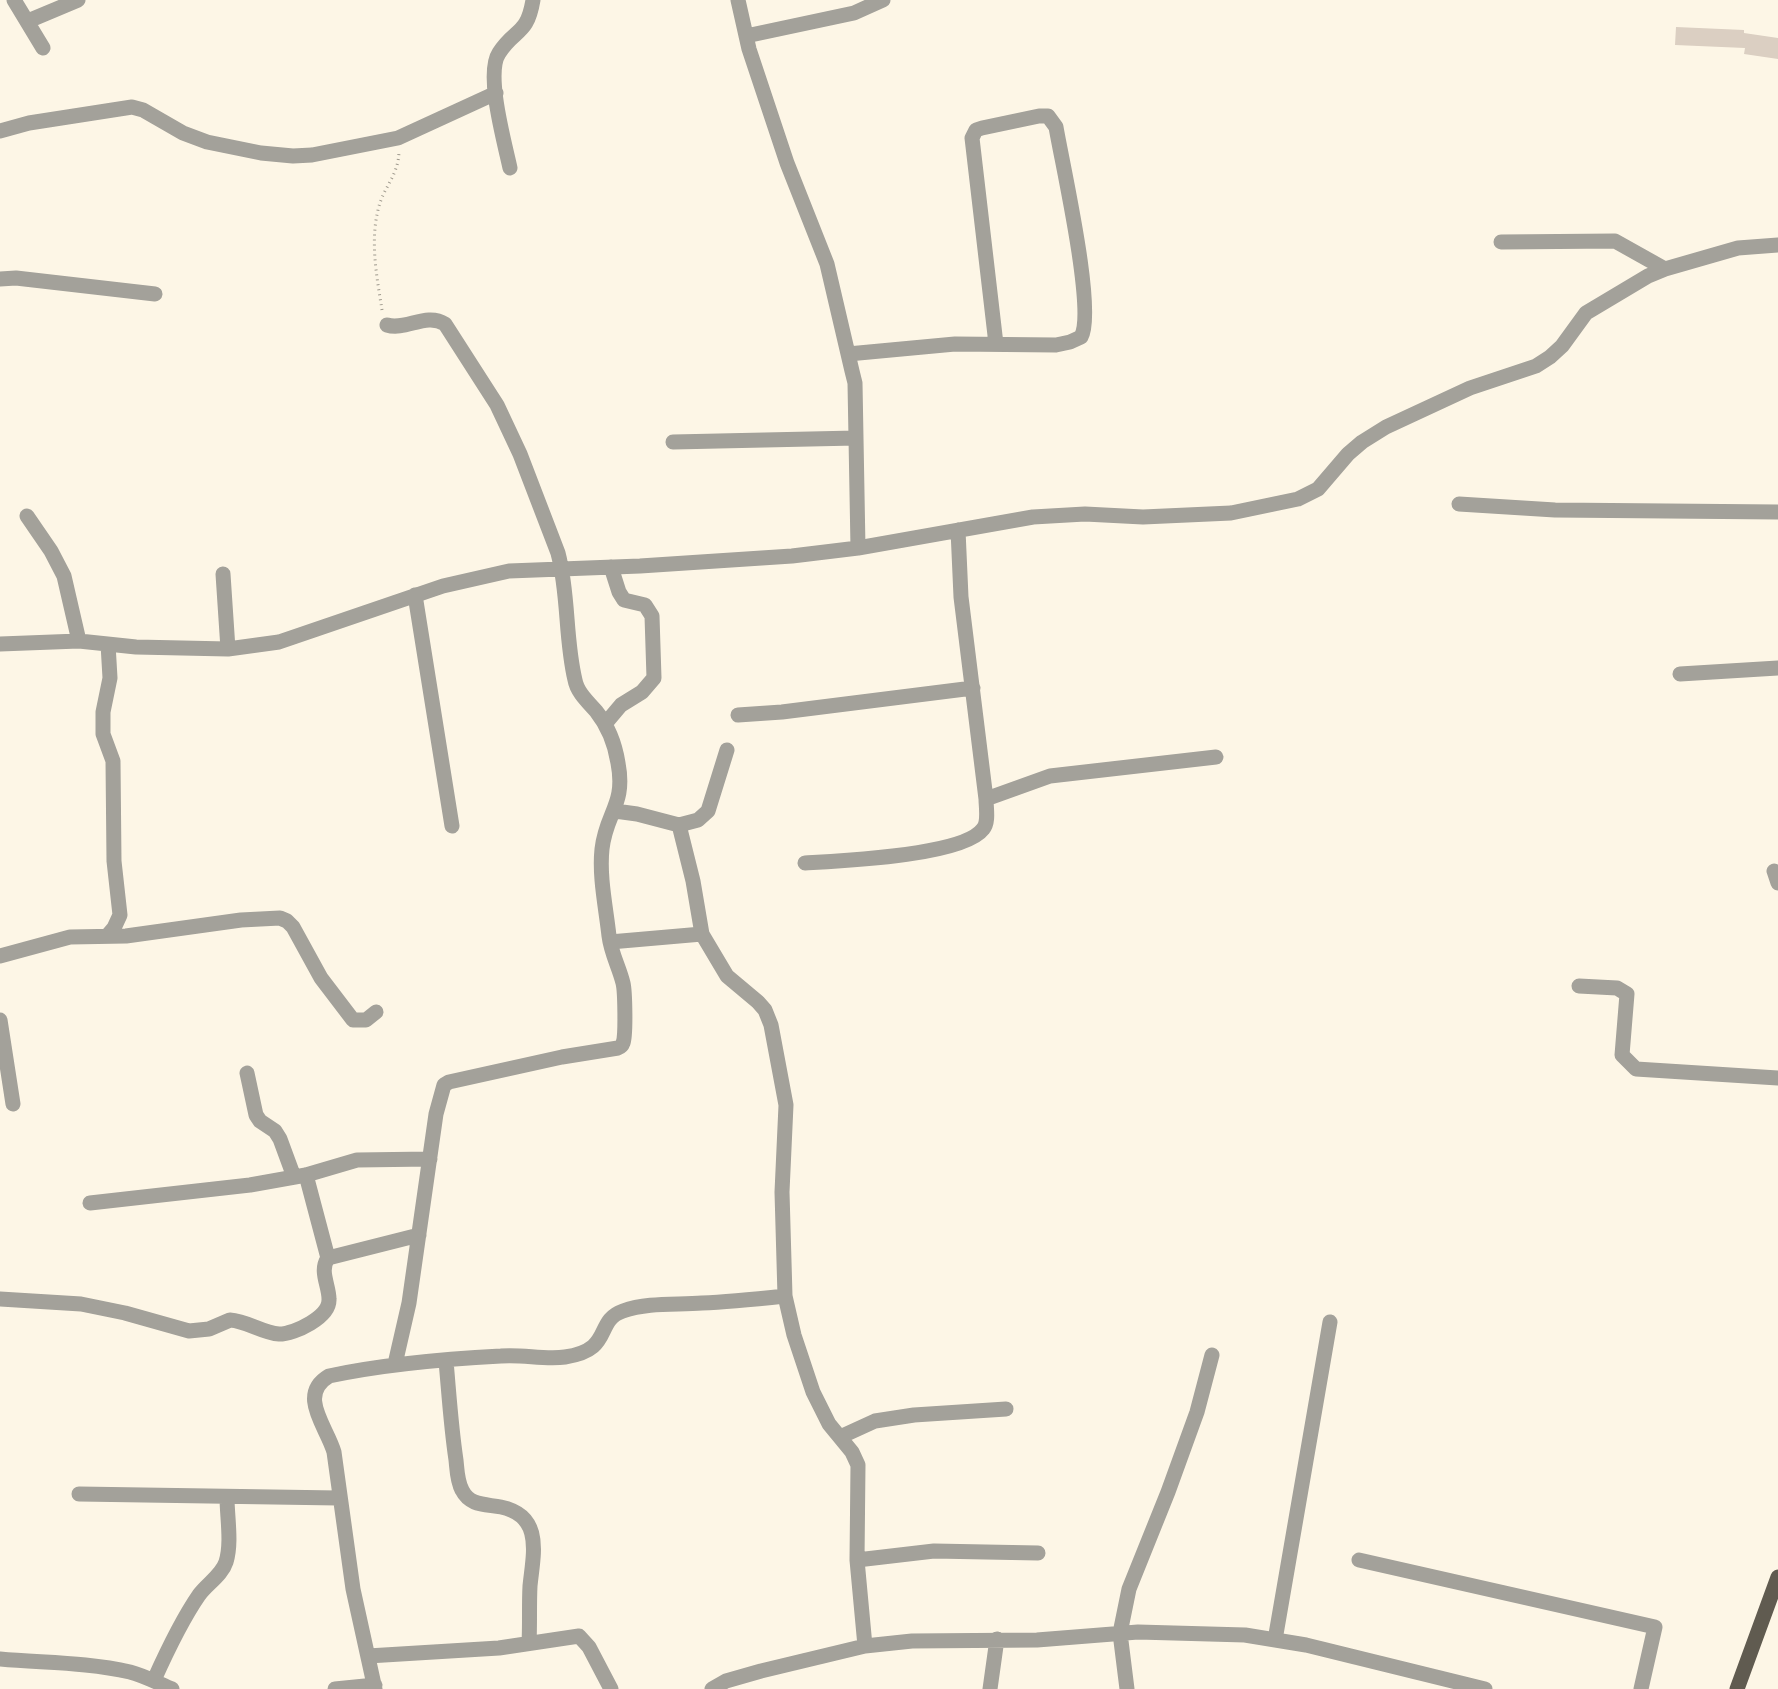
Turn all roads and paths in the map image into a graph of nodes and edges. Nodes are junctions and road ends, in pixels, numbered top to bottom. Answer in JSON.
{"nodes":[{"id":1,"x":14,"y":0,"type":"edge"},
{"id":2,"x":78,"y":0,"type":"edge"},
{"id":3,"x":533,"y":0,"type":"edge"},
{"id":4,"x":738,"y":0,"type":"edge"},
{"id":5,"x":883,"y":0,"type":"edge"},
{"id":6,"x":28,"y":20,"type":"junction"},
{"id":7,"x":746,"y":36,"type":"junction"},
{"id":8,"x":43,"y":48,"type":"dead end"},
{"id":9,"x":496,"y":93,"type":"junction"},
{"id":10,"x":0,"y":131,"type":"edge"},
{"id":11,"x":398,"y":138,"type":"junction"},
{"id":12,"x":510,"y":168,"type":"dead end"},
{"id":13,"x":1501,"y":242,"type":"dead end"},
{"id":14,"x":1778,"y":245,"type":"edge"},
{"id":15,"x":1665,"y":269,"type":"junction"},
{"id":16,"x":0,"y":279,"type":"edge"},
{"id":17,"x":156,"y":294,"type":"dead end"},
{"id":18,"x":387,"y":325,"type":"joint"},
{"id":19,"x":996,"y":344,"type":"junction"},
{"id":20,"x":848,"y":354,"type":"junction"},
{"id":21,"x":856,"y":438,"type":"junction"},
{"id":22,"x":673,"y":442,"type":"dead end"},
{"id":23,"x":1459,"y":504,"type":"dead end"},
{"id":24,"x":1778,"y":512,"type":"edge"},
{"id":25,"x":27,"y":516,"type":"dead end"},
{"id":26,"x":958,"y":530,"type":"junction"},
{"id":27,"x":858,"y":548,"type":"junction"},
{"id":28,"x":612,"y":568,"type":"junction"},
{"id":29,"x":563,"y":570,"type":"junction"},
{"id":30,"x":223,"y":574,"type":"dead end"},
{"id":31,"x":415,"y":595,"type":"junction"},
{"id":32,"x":79,"y":641,"type":"junction"},
{"id":33,"x":0,"y":644,"type":"edge"},
{"id":34,"x":108,"y":644,"type":"junction"},
{"id":35,"x":228,"y":649,"type":"junction"},
{"id":36,"x":1778,"y":668,"type":"edge"},
{"id":37,"x":1680,"y":674,"type":"dead end"},
{"id":38,"x":973,"y":688,"type":"junction"},
{"id":39,"x":738,"y":715,"type":"dead end"},
{"id":40,"x":605,"y":724,"type":"junction"},
{"id":41,"x":726,"y":750,"type":"dead end"},
{"id":42,"x":1216,"y":757,"type":"dead end"},
{"id":43,"x":986,"y":799,"type":"junction"},
{"id":44,"x":615,"y":811,"type":"junction"},
{"id":45,"x":679,"y":825,"type":"junction"},
{"id":46,"x":452,"y":826,"type":"dead end"},
{"id":47,"x":805,"y":863,"type":"dead end"},
{"id":48,"x":702,"y":934,"type":"junction"},
{"id":49,"x":108,"y":935,"type":"junction"},
{"id":50,"x":610,"y":942,"type":"junction"},
{"id":51,"x":0,"y":956,"type":"edge"},
{"id":52,"x":1579,"y":986,"type":"dead end"},
{"id":53,"x":376,"y":1012,"type":"dead end"},
{"id":54,"x":0,"y":1020,"type":"edge"},
{"id":55,"x":247,"y":1073,"type":"dead end"},
{"id":56,"x":1778,"y":1078,"type":"edge"},
{"id":57,"x":13,"y":1104,"type":"dead end"},
{"id":58,"x":430,"y":1159,"type":"junction"},
{"id":59,"x":300,"y":1176,"type":"junction"},
{"id":60,"x":90,"y":1204,"type":"dead end"},
{"id":61,"x":419,"y":1235,"type":"junction"},
{"id":62,"x":328,"y":1258,"type":"junction"},
{"id":63,"x":784,"y":1296,"type":"junction"},
{"id":64,"x":0,"y":1299,"type":"edge"},
{"id":65,"x":1330,"y":1322,"type":"dead end"},
{"id":66,"x":1212,"y":1355,"type":"dead end"},
{"id":67,"x":446,"y":1361,"type":"junction"},
{"id":68,"x":396,"y":1364,"type":"junction"},
{"id":69,"x":1006,"y":1409,"type":"dead end"},
{"id":70,"x":840,"y":1437,"type":"junction"},
{"id":71,"x":79,"y":1494,"type":"dead end"},
{"id":72,"x":227,"y":1497,"type":"junction"},
{"id":73,"x":338,"y":1498,"type":"junction"},
{"id":74,"x":1038,"y":1553,"type":"dead end"},
{"id":75,"x":857,"y":1560,"type":"junction"},
{"id":76,"x":1359,"y":1560,"type":"dead end"},
{"id":77,"x":1778,"y":1577,"type":"edge"},
{"id":78,"x":1120,"y":1633,"type":"junction"},
{"id":79,"x":997,"y":1640,"type":"junction"},
{"id":80,"x":1275,"y":1640,"type":"junction"},
{"id":81,"x":529,"y":1643,"type":"junction"},
{"id":82,"x":865,"y":1646,"type":"junction"},
{"id":83,"x":368,"y":1656,"type":"junction"},
{"id":84,"x":0,"y":1659,"type":"edge"},
{"id":85,"x":154,"y":1680,"type":"junction"},
{"id":86,"x":375,"y":1687,"type":"edge"},
{"id":87,"x":172,"y":1689,"type":"edge"},
{"id":88,"x":335,"y":1689,"type":"edge"},
{"id":89,"x":611,"y":1689,"type":"edge"},
{"id":90,"x":712,"y":1689,"type":"edge"},
{"id":91,"x":990,"y":1689,"type":"edge"},
{"id":92,"x":1127,"y":1689,"type":"edge"},
{"id":93,"x":1485,"y":1689,"type":"edge"},
{"id":94,"x":1641,"y":1689,"type":"edge"},
{"id":95,"x":1737,"y":1689,"type":"edge"}],
"edges":[{"from":1,"to":6,"type":"street"},
{"from":2,"to":6,"type":"street"},
{"from":3,"to":9,"type":"street"},
{"from":4,"to":7,"type":"street"},
{"from":5,"to":7,"type":"street"},
{"from":6,"to":8,"type":"street"},
{"from":7,"to":20,"type":"street"},
{"from":9,"to":11,"type":"street"},
{"from":9,"to":12,"type":"street"},
{"from":10,"to":11,"type":"street"},
{"from":11,"to":18,"type":"path"},
{"from":13,"to":15,"type":"street"},
{"from":14,"to":15,"type":"street"},
{"from":15,"to":26,"type":"street"},
{"from":16,"to":17,"type":"street"},
{"from":18,"to":29,"type":"street"},
{"from":19,"to":19,"type":"street"},
{"from":19,"to":20,"type":"street"},
{"from":20,"to":21,"type":"street"},
{"from":21,"to":22,"type":"street"},
{"from":21,"to":27,"type":"street"},
{"from":23,"to":24,"type":"street"},
{"from":25,"to":32,"type":"street"},
{"from":26,"to":27,"type":"street"},
{"from":26,"to":38,"type":"street"},
{"from":27,"to":28,"type":"street"},
{"from":28,"to":29,"type":"street"},
{"from":28,"to":40,"type":"street"},
{"from":29,"to":31,"type":"street"},
{"from":29,"to":40,"type":"street"},
{"from":30,"to":35,"type":"street"},
{"from":31,"to":35,"type":"street"},
{"from":31,"to":46,"type":"street"},
{"from":32,"to":33,"type":"street"},
{"from":32,"to":34,"type":"street"},
{"from":34,"to":35,"type":"street"},
{"from":34,"to":49,"type":"street"},
{"from":36,"to":37,"type":"street"},
{"from":38,"to":39,"type":"street"},
{"from":38,"to":43,"type":"street"},
{"from":40,"to":44,"type":"street"},
{"from":41,"to":45,"type":"street"},
{"from":42,"to":43,"type":"street"},
{"from":43,"to":47,"type":"street"},
{"from":44,"to":45,"type":"street"},
{"from":44,"to":50,"type":"street"},
{"from":45,"to":48,"type":"street"},
{"from":48,"to":50,"type":"street"},
{"from":48,"to":63,"type":"street"},
{"from":49,"to":51,"type":"street"},
{"from":49,"to":53,"type":"street"},
{"from":50,"to":58,"type":"street"},
{"from":52,"to":56,"type":"street"},
{"from":54,"to":57,"type":"street"},
{"from":55,"to":59,"type":"street"},
{"from":58,"to":59,"type":"street"},
{"from":58,"to":61,"type":"street"},
{"from":59,"to":60,"type":"street"},
{"from":59,"to":62,"type":"street"},
{"from":61,"to":62,"type":"street"},
{"from":61,"to":68,"type":"street"},
{"from":62,"to":64,"type":"street"},
{"from":63,"to":67,"type":"street"},
{"from":63,"to":70,"type":"street"},
{"from":65,"to":80,"type":"street"},
{"from":66,"to":78,"type":"street"},
{"from":67,"to":68,"type":"street"},
{"from":67,"to":81,"type":"street"},
{"from":68,"to":73,"type":"street"},
{"from":69,"to":70,"type":"street"},
{"from":70,"to":75,"type":"street"},
{"from":71,"to":72,"type":"street"},
{"from":72,"to":73,"type":"street"},
{"from":72,"to":85,"type":"street"},
{"from":73,"to":83,"type":"street"},
{"from":74,"to":75,"type":"street"},
{"from":75,"to":82,"type":"street"},
{"from":76,"to":94,"type":"street"},
{"from":77,"to":95,"type":"main road"},
{"from":78,"to":79,"type":"street"},
{"from":78,"to":80,"type":"street"},
{"from":78,"to":92,"type":"street"},
{"from":79,"to":82,"type":"street"},
{"from":79,"to":91,"type":"street"},
{"from":80,"to":93,"type":"street"},
{"from":81,"to":83,"type":"street"},
{"from":81,"to":89,"type":"street"},
{"from":82,"to":90,"type":"street"},
{"from":83,"to":86,"type":"street"},
{"from":84,"to":85,"type":"street"},
{"from":85,"to":87,"type":"street"},
{"from":86,"to":88,"type":"street"}]}
